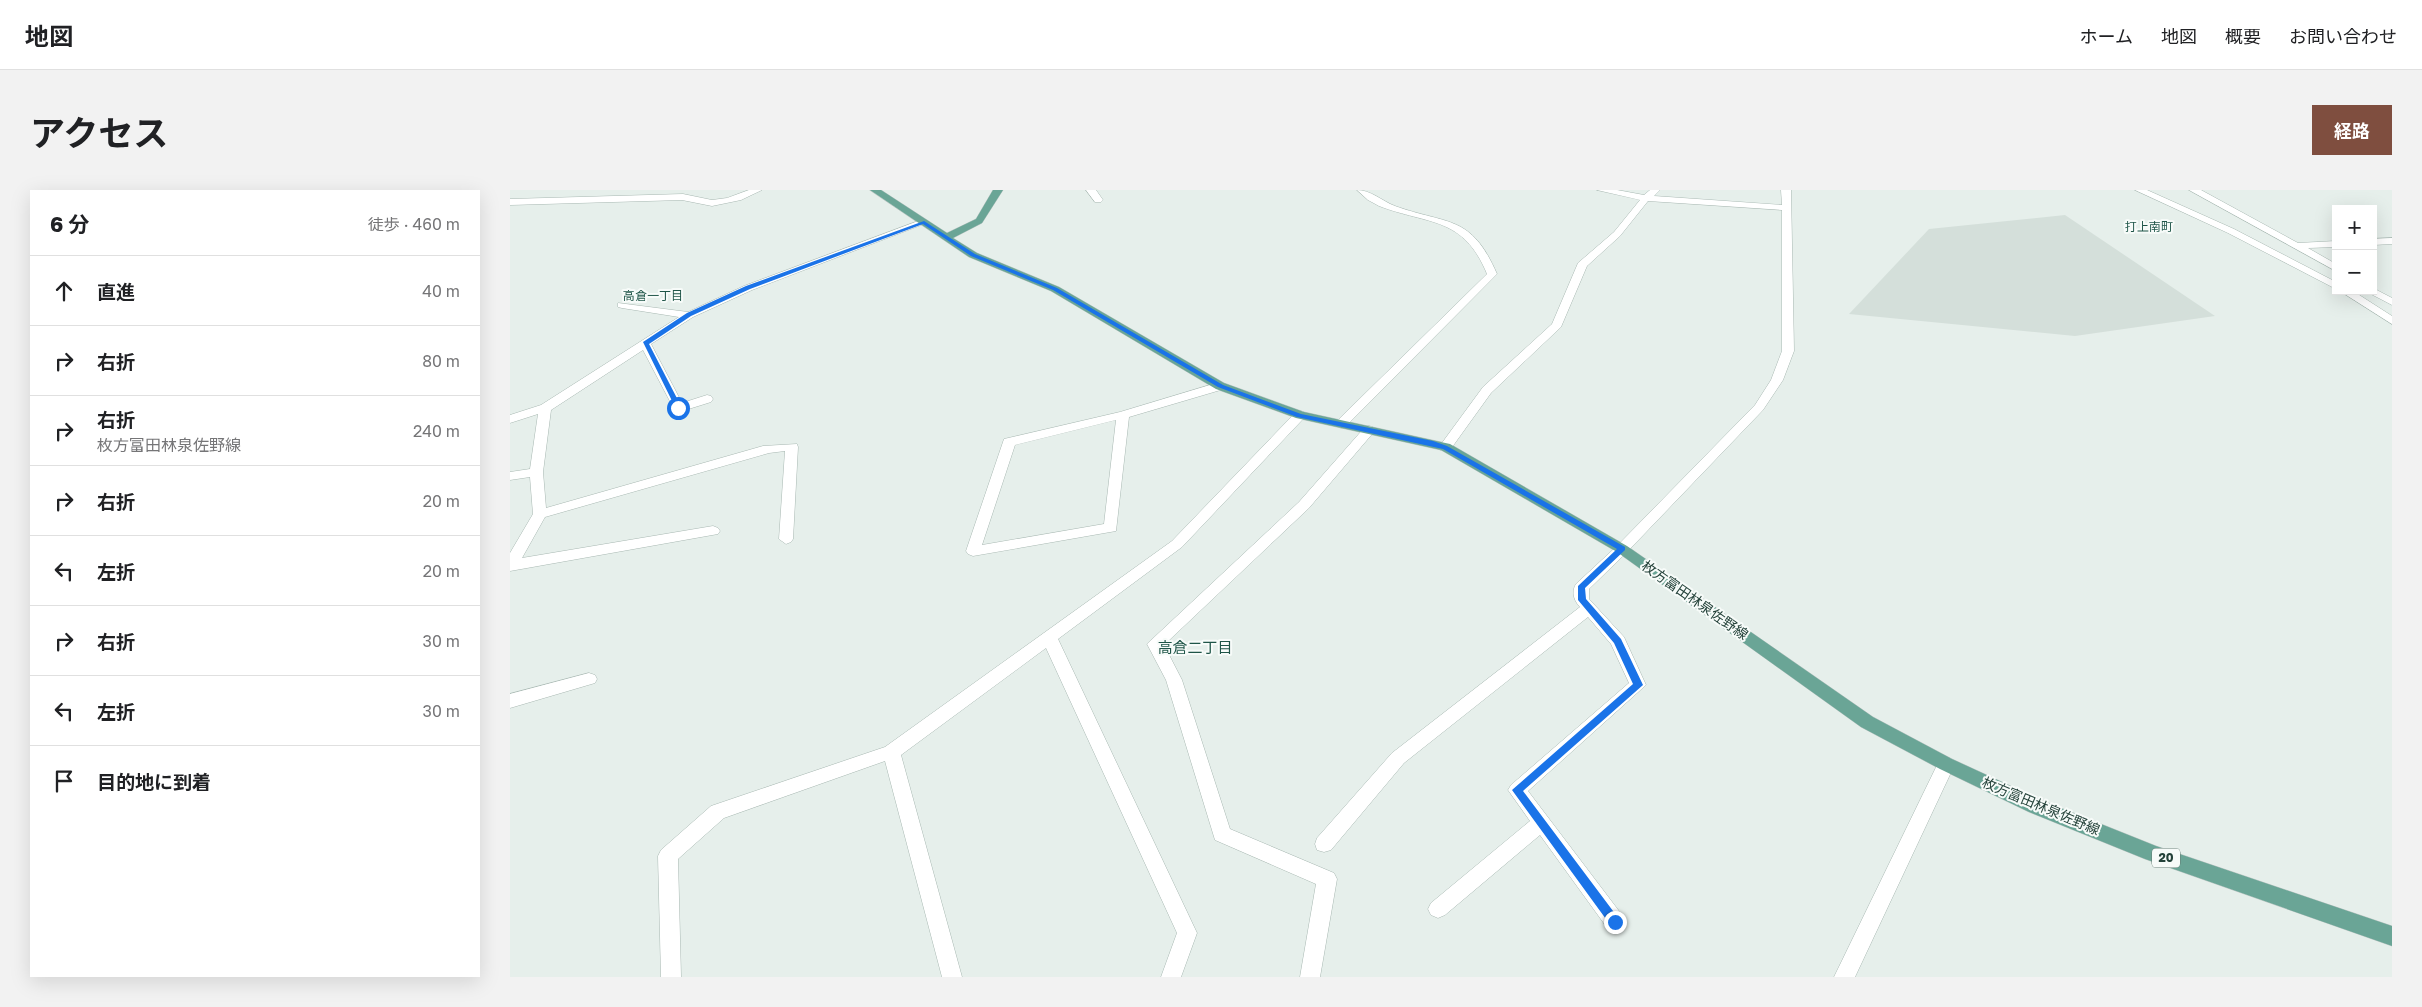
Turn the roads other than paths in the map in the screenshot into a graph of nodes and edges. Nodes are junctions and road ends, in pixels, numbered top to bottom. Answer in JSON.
{"nodes":[{"id":1,"x":757,"y":190,"type":"edge"},
{"id":2,"x":875,"y":190,"type":"edge"},
{"id":3,"x":998,"y":190,"type":"edge"},
{"id":4,"x":1091,"y":190,"type":"edge"},
{"id":5,"x":1362,"y":190,"type":"edge"},
{"id":6,"x":1602,"y":190,"type":"edge"},
{"id":7,"x":1655,"y":190,"type":"edge"},
{"id":8,"x":1786,"y":190,"type":"edge"},
{"id":9,"x":2140,"y":190,"type":"edge"},
{"id":10,"x":2194,"y":190,"type":"edge"},
{"id":11,"x":1646,"y":198,"type":"junction"},
{"id":12,"x":1098,"y":200,"type":"dead end"},
{"id":13,"x":510,"y":202,"type":"edge"},
{"id":14,"x":1786,"y":208,"type":"junction"},
{"id":15,"x":924,"y":222,"type":"junction"},
{"id":16,"x":946,"y":237,"type":"junction"},
{"id":17,"x":2392,"y":241,"type":"edge"},
{"id":18,"x":2377,"y":242,"type":"edge"},
{"id":19,"x":2332,"y":244,"type":"edge"},
{"id":20,"x":2299,"y":246,"type":"junction"},
{"id":21,"x":2332,"y":266,"type":"edge"},
{"id":22,"x":2332,"y":284,"type":"edge"},
{"id":23,"x":2377,"y":293,"type":"edge"},
{"id":24,"x":2351,"y":295,"type":"edge"},
{"id":25,"x":2392,"y":302,"type":"edge"},
{"id":26,"x":622,"y":305,"type":"dead end"},
{"id":27,"x":689,"y":315,"type":"junction"},
{"id":28,"x":2392,"y":321,"type":"edge"},
{"id":29,"x":645,"y":343,"type":"junction"},
{"id":30,"x":1220,"y":386,"type":"junction"},
{"id":31,"x":708,"y":399,"type":"dead end"},
{"id":32,"x":545,"y":408,"type":"junction"},
{"id":33,"x":1123,"y":415,"type":"junction"},
{"id":34,"x":1300,"y":416,"type":"junction"},
{"id":35,"x":510,"y":419,"type":"edge"},
{"id":36,"x":1341,"y":424,"type":"junction"},
{"id":37,"x":1369,"y":430,"type":"junction"},
{"id":38,"x":1445,"y":447,"type":"junction"},
{"id":39,"x":536,"y":472,"type":"junction"},
{"id":40,"x":510,"y":476,"type":"edge"},
{"id":41,"x":540,"y":514,"type":"junction"},
{"id":42,"x":713,"y":532,"type":"dead end"},
{"id":43,"x":786,"y":538,"type":"dead end"},
{"id":44,"x":1622,"y":549,"type":"junction"},
{"id":45,"x":510,"y":566,"type":"edge"},
{"id":46,"x":1588,"y":608,"type":"junction"},
{"id":47,"x":1049,"y":637,"type":"junction"},
{"id":48,"x":589,"y":678,"type":"dead end"},
{"id":49,"x":510,"y":701,"type":"edge"},
{"id":50,"x":891,"y":752,"type":"junction"},
{"id":51,"x":1946,"y":764,"type":"junction"},
{"id":52,"x":1541,"y":823,"type":"junction"},
{"id":53,"x":1324,"y":844,"type":"dead end"},
{"id":54,"x":1438,"y":909,"type":"dead end"},
{"id":55,"x":1615,"y":922,"type":"dead end"},
{"id":56,"x":2392,"y":936,"type":"edge"},
{"id":57,"x":671,"y":977,"type":"edge"},
{"id":58,"x":952,"y":977,"type":"edge"},
{"id":59,"x":1171,"y":977,"type":"edge"},
{"id":60,"x":1310,"y":977,"type":"edge"},
{"id":61,"x":1844,"y":977,"type":"edge"}],
"edges":[{"from":1,"to":13,"type":"street"},
{"from":2,"to":15,"type":"main road","name":"枚方富田林泉佐野線","number":"20"},
{"from":3,"to":16,"type":"main road"},
{"from":4,"to":12,"type":"street"},
{"from":5,"to":36,"type":"street"},
{"from":6,"to":11,"type":"street"},
{"from":7,"to":11,"type":"street"},
{"from":8,"to":14,"type":"street"},
{"from":9,"to":22,"type":"street"},
{"from":10,"to":20,"type":"street"},
{"from":11,"to":14,"type":"street"},
{"from":11,"to":38,"type":"street"},
{"from":14,"to":44,"type":"street"},
{"from":15,"to":16,"type":"main road","name":"枚方富田林泉佐野線","number":"20"},
{"from":15,"to":27,"type":"street"},
{"from":16,"to":30,"type":"main road","name":"枚方富田林泉佐野線","number":"20"},
{"from":17,"to":18,"type":"street"},
{"from":19,"to":20,"type":"street"},
{"from":20,"to":21,"type":"street"},
{"from":23,"to":25,"type":"street"},
{"from":24,"to":28,"type":"street"},
{"from":26,"to":27,"type":"street"},
{"from":27,"to":29,"type":"street"},
{"from":29,"to":31,"type":"street"},
{"from":29,"to":32,"type":"street"},
{"from":30,"to":33,"type":"street"},
{"from":30,"to":34,"type":"main road","name":"枚方富田林泉佐野線","number":"20"},
{"from":32,"to":35,"type":"street"},
{"from":32,"to":39,"type":"street"},
{"from":33,"to":33,"type":"street"},
{"from":34,"to":36,"type":"main road","name":"枚方富田林泉佐野線","number":"20"},
{"from":34,"to":47,"type":"street"},
{"from":36,"to":37,"type":"main road","name":"枚方富田林泉佐野線","number":"20"},
{"from":37,"to":38,"type":"main road","name":"枚方富田林泉佐野線","number":"20"},
{"from":37,"to":60,"type":"street"},
{"from":38,"to":44,"type":"main road","name":"枚方富田林泉佐野線","number":"20"},
{"from":39,"to":40,"type":"street"},
{"from":39,"to":41,"type":"street"},
{"from":41,"to":43,"type":"street"},
{"from":41,"to":45,"type":"street"},
{"from":42,"to":45,"type":"street"},
{"from":44,"to":46,"type":"street"},
{"from":44,"to":51,"type":"main road","name":"枚方富田林泉佐野線","number":"20"},
{"from":46,"to":52,"type":"street"},
{"from":46,"to":53,"type":"street"},
{"from":47,"to":50,"type":"street"},
{"from":47,"to":59,"type":"street"},
{"from":48,"to":49,"type":"street"},
{"from":50,"to":57,"type":"street"},
{"from":50,"to":58,"type":"street"},
{"from":51,"to":56,"type":"main road","name":"枚方富田林泉佐野線","number":"20"},
{"from":51,"to":61,"type":"street"},
{"from":52,"to":54,"type":"street"},
{"from":52,"to":55,"type":"street"}]}
